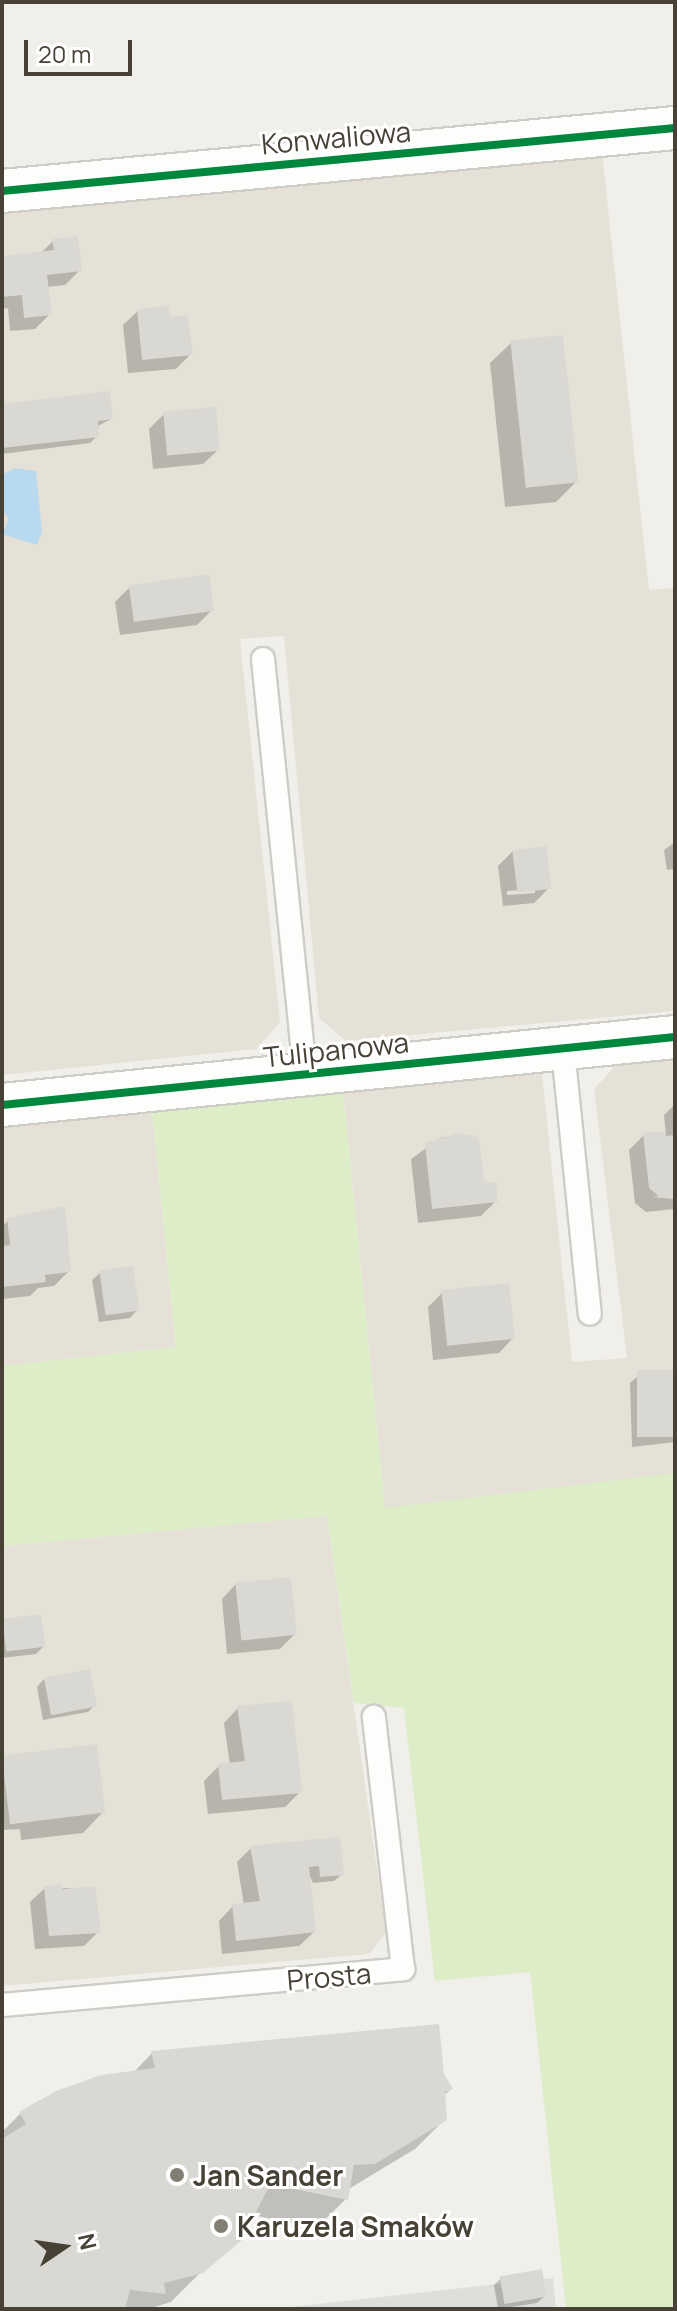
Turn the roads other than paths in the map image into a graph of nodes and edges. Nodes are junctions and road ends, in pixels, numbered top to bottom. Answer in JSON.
{"nodes":[{"id":1,"x":675,"y":128,"type":"edge"},
{"id":2,"x":2,"y":191,"type":"edge"},
{"id":3,"x":263,"y":659,"type":"dead end"},
{"id":4,"x":675,"y":1037,"type":"edge"},
{"id":5,"x":563,"y":1050,"type":"junction"},
{"id":6,"x":305,"y":1074,"type":"junction"},
{"id":7,"x":2,"y":1105,"type":"edge"},
{"id":8,"x":590,"y":1314,"type":"dead end"},
{"id":9,"x":374,"y":1717,"type":"dead end"},
{"id":10,"x":2,"y":2005,"type":"edge"}],
"edges":[{"from":1,"to":2,"type":"street","name":"Konwaliowa"},
{"from":3,"to":6,"type":"lane"},
{"from":4,"to":5,"type":"street","name":"Tulipanowa"},
{"from":5,"to":6,"type":"street","name":"Tulipanowa"},
{"from":5,"to":8,"type":"lane"},
{"from":6,"to":7,"type":"street","name":"Tulipanowa"},
{"from":9,"to":10,"type":"lane","name":"Prosta"}]}
